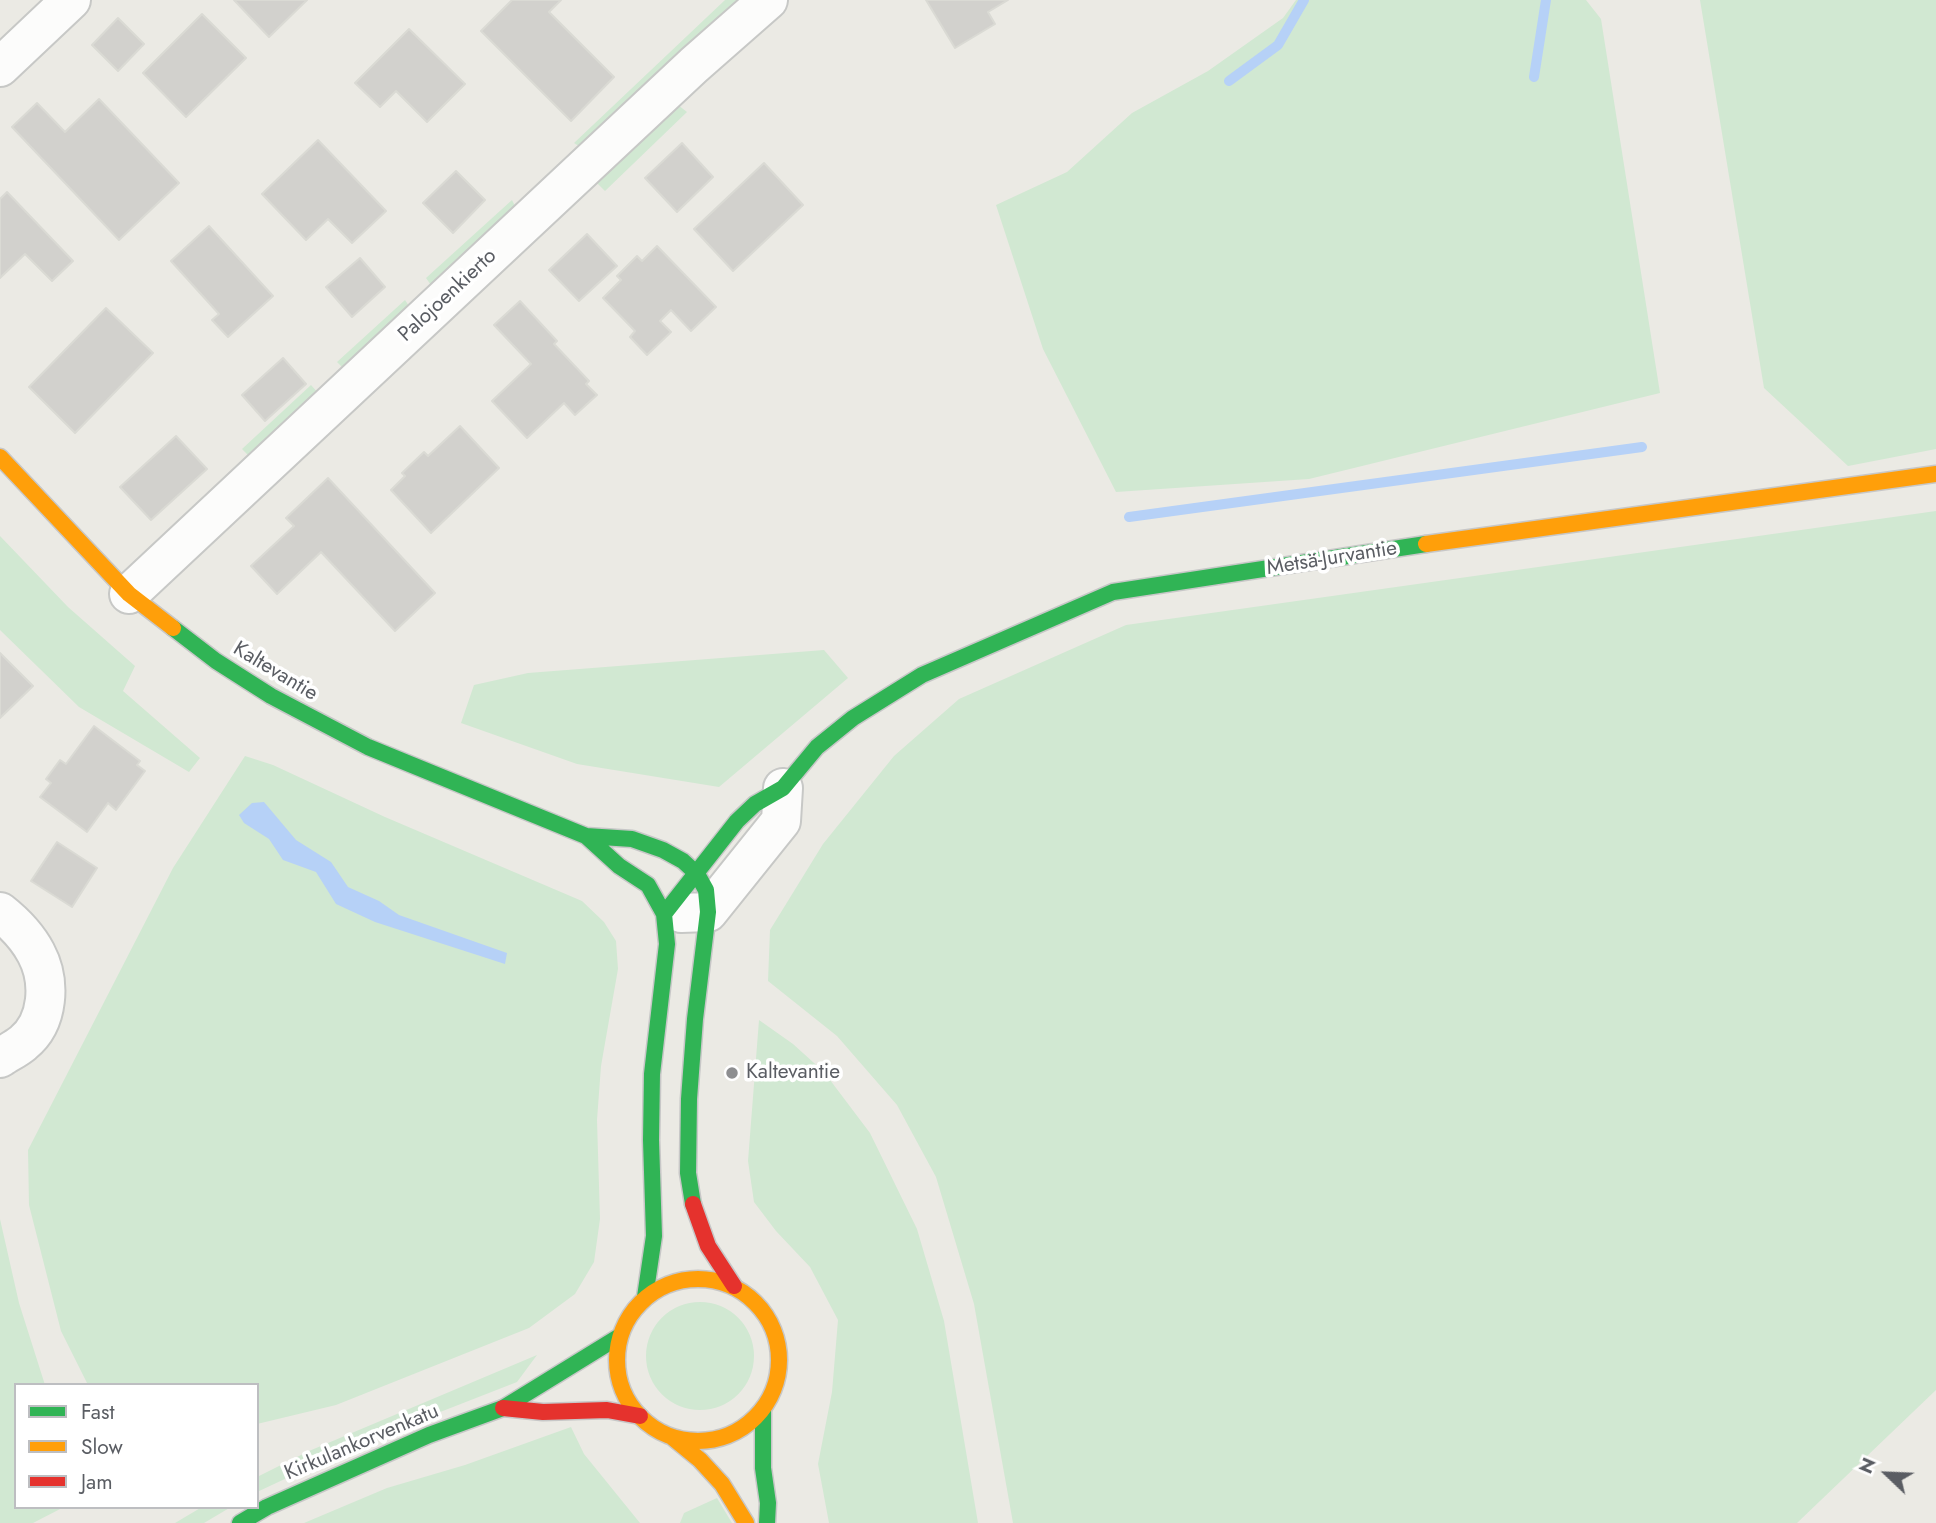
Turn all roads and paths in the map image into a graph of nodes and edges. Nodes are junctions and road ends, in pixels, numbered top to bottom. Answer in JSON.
{"nodes":[{"id":1,"x":71,"y":0,"type":"edge"},
{"id":2,"x":768,"y":0,"type":"edge"},
{"id":3,"x":0,"y":67,"type":"edge"},
{"id":4,"x":0,"y":457,"type":"edge"},
{"id":5,"x":1936,"y":474,"type":"edge"},
{"id":6,"x":129,"y":594,"type":"junction"},
{"id":7,"x":783,"y":788,"type":"junction"},
{"id":8,"x":586,"y":836,"type":"junction"},
{"id":9,"x":697,"y":874,"type":"junction"},
{"id":10,"x":0,"y":912,"type":"edge"},
{"id":11,"x":708,"y":912,"type":"junction"},
{"id":12,"x":664,"y":914,"type":"junction"},
{"id":13,"x":0,"y":1058,"type":"edge"},
{"id":14,"x":734,"y":1286,"type":"junction"},
{"id":15,"x":646,"y":1297,"type":"junction"},
{"id":16,"x":620,"y":1336,"type":"junction"},
{"id":17,"x":503,"y":1408,"type":"junction"},
{"id":18,"x":763,"y":1409,"type":"junction"},
{"id":19,"x":640,"y":1416,"type":"junction"},
{"id":20,"x":672,"y":1437,"type":"junction"},
{"id":21,"x":240,"y":1523,"type":"edge"},
{"id":22,"x":746,"y":1523,"type":"edge"},
{"id":23,"x":767,"y":1523,"type":"edge"}],
"edges":[{"from":1,"to":3,"type":"street"},
{"from":2,"to":6,"type":"street","name":"Palojoenkierto"},
{"from":4,"to":6,"type":"street","name":"Kaltevantie"},
{"from":5,"to":7,"type":"street","name":"Metsä-Jurvantie"},
{"from":6,"to":8,"type":"street","name":"Kaltevantie"},
{"from":7,"to":9,"type":"street","name":"Metsä-Jurvantie"},
{"from":7,"to":11,"type":"street"},
{"from":8,"to":9,"type":"street","name":"Kaltevantie"},
{"from":8,"to":12,"type":"street","name":"Kaltevantie"},
{"from":9,"to":11,"type":"street"},
{"from":9,"to":12,"type":"street","name":"Metsä-Jurvantie"},
{"from":10,"to":13,"type":"street"},
{"from":11,"to":12,"type":"street"},
{"from":11,"to":14,"type":"street"},
{"from":12,"to":15,"type":"street","name":"Kaltevantie"},
{"from":14,"to":15,"type":"street"},
{"from":14,"to":18,"type":"street"},
{"from":15,"to":16,"type":"street"},
{"from":16,"to":17,"type":"street","name":"Kirkulankorvenkatu"},
{"from":16,"to":19,"type":"street"},
{"from":17,"to":19,"type":"street","name":"Kirkulankorvenkatu"},
{"from":17,"to":21,"type":"street","name":"Kirkulankorvenkatu"},
{"from":18,"to":20,"type":"street"},
{"from":18,"to":23,"type":"street"},
{"from":19,"to":20,"type":"street"},
{"from":20,"to":22,"type":"street"}]}
